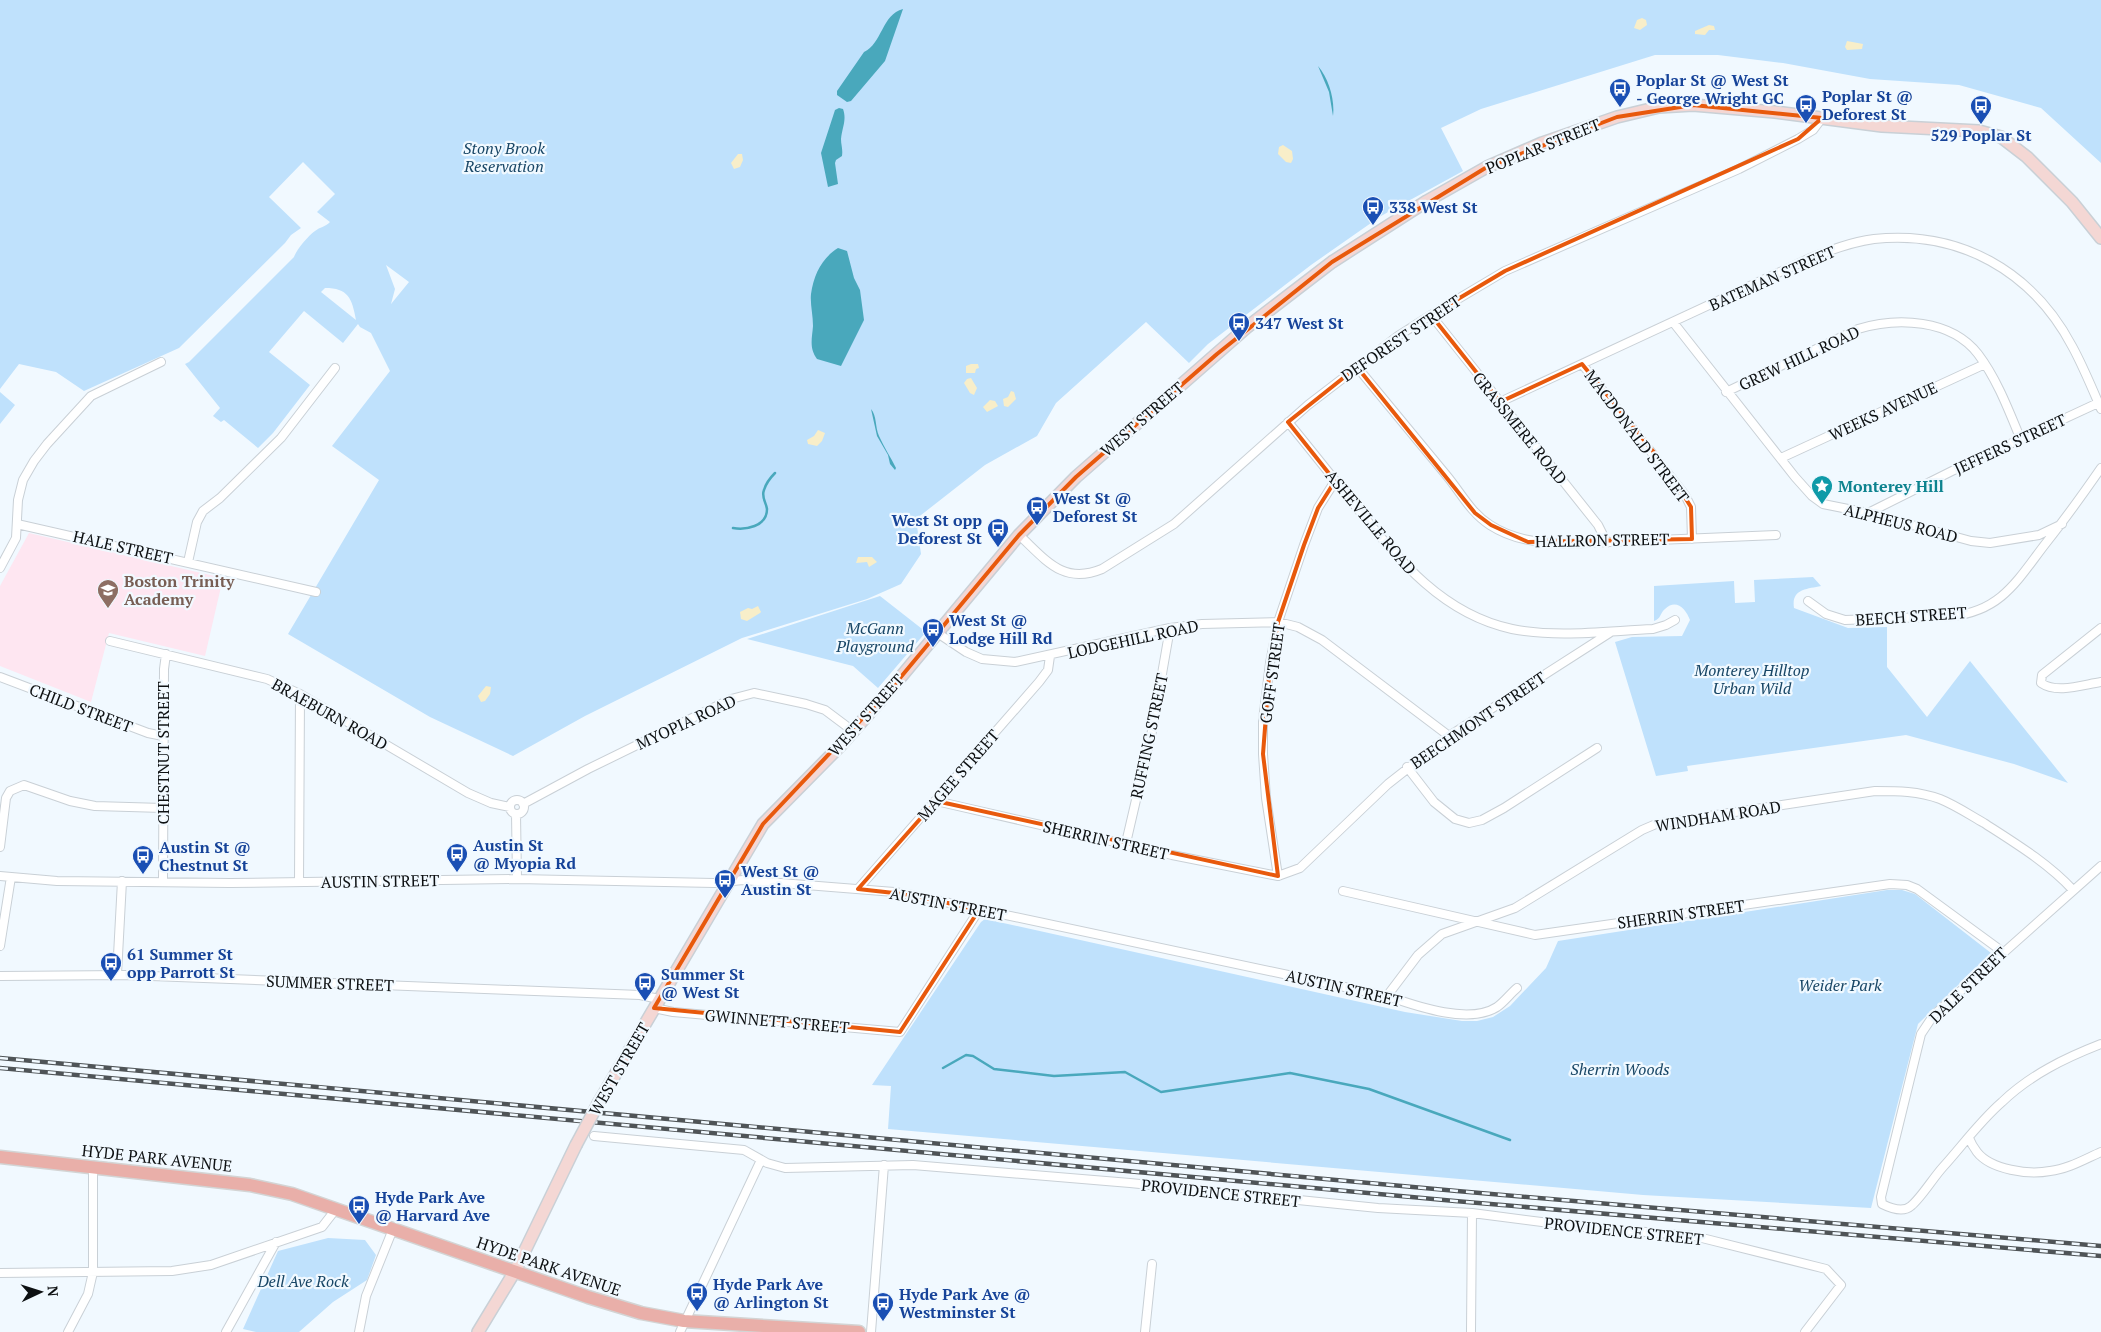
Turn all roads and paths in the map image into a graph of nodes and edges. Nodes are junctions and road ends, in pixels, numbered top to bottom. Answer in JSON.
{"nodes":[{"id":1,"x":1822,"y":118,"type":"junction"},
{"id":2,"x":1426,"y":202,"type":"joint"},
{"id":3,"x":2101,"y":238,"type":"edge"},
{"id":4,"x":1431,"y":315,"type":"junction"},
{"id":5,"x":1673,"y":322,"type":"junction"},
{"id":6,"x":161,"y":362,"type":"dead end"},
{"id":7,"x":1582,"y":364,"type":"junction"},
{"id":8,"x":1985,"y":364,"type":"junction"},
{"id":9,"x":1357,"y":367,"type":"junction"},
{"id":10,"x":335,"y":368,"type":"dead end"},
{"id":11,"x":1726,"y":392,"type":"junction"},
{"id":12,"x":1500,"y":402,"type":"junction"},
{"id":13,"x":2100,"y":406,"type":"edge"},
{"id":14,"x":1288,"y":422,"type":"junction"},
{"id":15,"x":2021,"y":440,"type":"junction"},
{"id":16,"x":1781,"y":458,"type":"junction"},
{"id":17,"x":2101,"y":468,"type":"edge"},
{"id":18,"x":1335,"y":480,"type":"junction"},
{"id":19,"x":1868,"y":512,"type":"junction"},
{"id":20,"x":17,"y":524,"type":"junction"},
{"id":21,"x":2062,"y":524,"type":"junction"},
{"id":22,"x":1019,"y":535,"type":"junction"},
{"id":23,"x":1776,"y":536,"type":"dead end"},
{"id":24,"x":1692,"y":538,"type":"junction"},
{"id":25,"x":1607,"y":543,"type":"junction"},
{"id":26,"x":188,"y":562,"type":"junction"},
{"id":27,"x":0,"y":568,"type":"edge"},
{"id":28,"x":316,"y":592,"type":"dead end"},
{"id":29,"x":1808,"y":601,"type":"dead end"},
{"id":30,"x":1675,"y":620,"type":"dead end"},
{"id":31,"x":1278,"y":622,"type":"junction"},
{"id":32,"x":1170,"y":628,"type":"junction"},
{"id":33,"x":2101,"y":628,"type":"edge"},
{"id":34,"x":1611,"y":631,"type":"junction"},
{"id":35,"x":939,"y":634,"type":"junction"},
{"id":36,"x":110,"y":641,"type":"dead end"},
{"id":37,"x":166,"y":654,"type":"junction"},
{"id":38,"x":1050,"y":656,"type":"junction"},
{"id":39,"x":0,"y":677,"type":"edge"},
{"id":40,"x":2101,"y":682,"type":"edge"},
{"id":41,"x":300,"y":694,"type":"junction"},
{"id":42,"x":853,"y":730,"type":"junction"},
{"id":43,"x":163,"y":736,"type":"junction"},
{"id":44,"x":1449,"y":736,"type":"junction"},
{"id":45,"x":1597,"y":748,"type":"dead end"},
{"id":46,"x":1407,"y":767,"type":"junction"},
{"id":47,"x":936,"y":801,"type":"junction"},
{"id":48,"x":523,"y":804,"type":"junction"},
{"id":49,"x":510,"y":807,"type":"junction"},
{"id":50,"x":163,"y":808,"type":"junction"},
{"id":51,"x":516,"y":814,"type":"junction"},
{"id":52,"x":1126,"y":843,"type":"junction"},
{"id":53,"x":0,"y":847,"type":"edge"},
{"id":54,"x":2101,"y":866,"type":"edge"},
{"id":55,"x":0,"y":876,"type":"edge"},
{"id":56,"x":1278,"y":876,"type":"junction"},
{"id":57,"x":11,"y":877,"type":"junction"},
{"id":58,"x":517,"y":879,"type":"junction"},
{"id":59,"x":122,"y":882,"type":"junction"},
{"id":60,"x":163,"y":882,"type":"junction"},
{"id":61,"x":299,"y":882,"type":"junction"},
{"id":62,"x":729,"y":882,"type":"junction"},
{"id":63,"x":858,"y":889,"type":"junction"},
{"id":64,"x":2073,"y":890,"type":"junction"},
{"id":65,"x":1343,"y":891,"type":"dead end"},
{"id":66,"x":979,"y":910,"type":"junction"},
{"id":67,"x":1475,"y":922,"type":"junction"},
{"id":68,"x":0,"y":946,"type":"edge"},
{"id":69,"x":2003,"y":952,"type":"junction"},
{"id":70,"x":117,"y":974,"type":"junction"},
{"id":71,"x":0,"y":976,"type":"edge"},
{"id":72,"x":1517,"y":988,"type":"dead end"},
{"id":73,"x":1387,"y":996,"type":"junction"},
{"id":74,"x":657,"y":1003,"type":"junction"},
{"id":75,"x":2101,"y":1044,"type":"edge"},
{"id":76,"x":594,"y":1136,"type":"dead end"},
{"id":77,"x":1969,"y":1138,"type":"junction"},
{"id":78,"x":2101,"y":1152,"type":"edge"},
{"id":79,"x":0,"y":1157,"type":"edge"},
{"id":80,"x":761,"y":1160,"type":"junction"},
{"id":81,"x":884,"y":1165,"type":"junction"},
{"id":82,"x":93,"y":1167,"type":"junction"},
{"id":83,"x":336,"y":1209,"type":"junction"},
{"id":84,"x":1472,"y":1213,"type":"junction"},
{"id":85,"x":393,"y":1230,"type":"junction"},
{"id":86,"x":276,"y":1242,"type":"junction"},
{"id":87,"x":1152,"y":1264,"type":"dead end"},
{"id":88,"x":515,"y":1271,"type":"junction"},
{"id":89,"x":93,"y":1272,"type":"junction"},
{"id":90,"x":0,"y":1273,"type":"edge"},
{"id":91,"x":682,"y":1326,"type":"edge"},
{"id":92,"x":68,"y":1332,"type":"edge"},
{"id":93,"x":226,"y":1332,"type":"edge"},
{"id":94,"x":359,"y":1332,"type":"edge"},
{"id":95,"x":478,"y":1332,"type":"edge"},
{"id":96,"x":859,"y":1332,"type":"edge"},
{"id":97,"x":871,"y":1332,"type":"edge"},
{"id":98,"x":1145,"y":1332,"type":"edge"},
{"id":99,"x":1471,"y":1332,"type":"edge"},
{"id":100,"x":1804,"y":1332,"type":"edge"}],
"edges":[{"from":1,"to":2,"type":"street","name":"POPLAR STREET"},
{"from":1,"to":3,"type":"street","name":"POPLAR STREET"},
{"from":1,"to":4,"type":"street","name":"DEFOREST STREET"},
{"from":2,"to":22,"type":"street","name":"WEST STREET"},
{"from":4,"to":9,"type":"street","name":"DEFOREST STREET"},
{"from":4,"to":12,"type":"street","name":"GRASSMERE ROAD"},
{"from":5,"to":7,"type":"street","name":"BATEMAN STREET"},
{"from":5,"to":11,"type":"street","name":"ALPHEUS ROAD"},
{"from":5,"to":13,"type":"street","name":"BATEMAN STREET"},
{"from":6,"to":20,"type":"street"},
{"from":7,"to":12,"type":"street","name":"BATEMAN STREET"},
{"from":7,"to":24,"type":"street","name":"MACDONALD STREET"},
{"from":8,"to":11,"type":"street","name":"GREW HILL ROAD"},
{"from":8,"to":15,"type":"street","name":"GREW HILL ROAD"},
{"from":8,"to":16,"type":"street","name":"WEEKS AVENUE"},
{"from":9,"to":14,"type":"street","name":"DEFOREST STREET"},
{"from":9,"to":25,"type":"street","name":"HALLRON STREET"},
{"from":10,"to":26,"type":"street"},
{"from":11,"to":16,"type":"street","name":"ALPHEUS ROAD"},
{"from":12,"to":25,"type":"street","name":"GRASSMERE ROAD"},
{"from":13,"to":15,"type":"street","name":"JEFFERS STREET"},
{"from":14,"to":18,"type":"street","name":"ASHEVILLE ROAD"},
{"from":14,"to":22,"type":"street","name":"DEFOREST STREET"},
{"from":15,"to":19,"type":"street","name":"JEFFERS STREET"},
{"from":16,"to":19,"type":"street","name":"ALPHEUS ROAD"},
{"from":17,"to":21,"type":"street","name":"BEECH STREET"},
{"from":18,"to":31,"type":"street","name":"GOFF STREET"},
{"from":18,"to":34,"type":"street","name":"ASHEVILLE ROAD"},
{"from":19,"to":21,"type":"street","name":"ALPHEUS ROAD"},
{"from":20,"to":26,"type":"street","name":"HALE STREET"},
{"from":20,"to":27,"type":"street"},
{"from":21,"to":29,"type":"street","name":"BEECH STREET"},
{"from":22,"to":35,"type":"street","name":"WEST STREET"},
{"from":23,"to":24,"type":"street","name":"HALLRON STREET"},
{"from":24,"to":25,"type":"street","name":"HALLRON STREET"},
{"from":26,"to":28,"type":"street","name":"HALE STREET"},
{"from":30,"to":34,"type":"street"},
{"from":31,"to":32,"type":"street","name":"LODGEHILL ROAD"},
{"from":31,"to":44,"type":"street","name":"LODGEHILL ROAD"},
{"from":31,"to":56,"type":"street","name":"GOFF STREET"},
{"from":32,"to":38,"type":"street","name":"LODGEHILL ROAD"},
{"from":32,"to":52,"type":"street","name":"RUFFING STREET"},
{"from":33,"to":40,"type":"street"},
{"from":34,"to":44,"type":"street","name":"BEECHMONT STREET"},
{"from":35,"to":38,"type":"street","name":"LODGEHILL ROAD"},
{"from":35,"to":42,"type":"street","name":"WEST STREET"},
{"from":36,"to":37,"type":"street","name":"BRAEBURN ROAD"},
{"from":37,"to":41,"type":"street","name":"BRAEBURN ROAD"},
{"from":37,"to":43,"type":"street","name":"CHESTNUT STREET"},
{"from":38,"to":47,"type":"street","name":"MAGEE STREET"},
{"from":39,"to":43,"type":"street","name":"CHILD STREET"},
{"from":41,"to":49,"type":"street","name":"BRAEBURN ROAD"},
{"from":41,"to":61,"type":"street"},
{"from":42,"to":48,"type":"street","name":"MYOPIA ROAD"},
{"from":42,"to":62,"type":"street","name":"WEST STREET"},
{"from":43,"to":50,"type":"street","name":"CHESTNUT STREET"},
{"from":44,"to":46,"type":"street","name":"BEECHMONT STREET"},
{"from":45,"to":46,"type":"street"},
{"from":46,"to":56,"type":"street","name":"BEECHMONT STREET"},
{"from":47,"to":52,"type":"street","name":"SHERRIN STREET"},
{"from":47,"to":63,"type":"street","name":"MAGEE STREET"},
{"from":48,"to":49,"type":"street"},
{"from":48,"to":51,"type":"street"},
{"from":49,"to":51,"type":"street"},
{"from":50,"to":53,"type":"street"},
{"from":50,"to":60,"type":"street","name":"CHESTNUT STREET"},
{"from":51,"to":58,"type":"street"},
{"from":52,"to":56,"type":"street","name":"SHERRIN STREET"},
{"from":54,"to":64,"type":"street","name":"DALE STREET"},
{"from":55,"to":57,"type":"street","name":"AUSTIN STREET"},
{"from":57,"to":59,"type":"street","name":"AUSTIN STREET"},
{"from":57,"to":68,"type":"street"},
{"from":58,"to":61,"type":"street","name":"AUSTIN STREET"},
{"from":58,"to":62,"type":"street","name":"AUSTIN STREET"},
{"from":59,"to":60,"type":"street","name":"AUSTIN STREET"},
{"from":59,"to":70,"type":"street"},
{"from":60,"to":61,"type":"street","name":"AUSTIN STREET"},
{"from":62,"to":63,"type":"street","name":"AUSTIN STREET"},
{"from":62,"to":74,"type":"street","name":"WEST STREET"},
{"from":63,"to":66,"type":"street","name":"AUSTIN STREET"},
{"from":64,"to":67,"type":"street","name":"WINDHAM ROAD"},
{"from":64,"to":69,"type":"street","name":"DALE STREET"},
{"from":65,"to":67,"type":"street","name":"SHERRIN STREET"},
{"from":66,"to":73,"type":"street","name":"AUSTIN STREET"},
{"from":66,"to":74,"type":"street","name":"GWINNETT STREET"},
{"from":67,"to":69,"type":"street","name":"SHERRIN STREET"},
{"from":67,"to":73,"type":"street","name":"WINDHAM ROAD"},
{"from":69,"to":77,"type":"street","name":"DALE STREET"},
{"from":70,"to":71,"type":"street","name":"SUMMER STREET"},
{"from":70,"to":74,"type":"street","name":"SUMMER STREET"},
{"from":72,"to":73,"type":"street","name":"AUSTIN STREET"},
{"from":74,"to":88,"type":"street","name":"WEST STREET","bridge":true},
{"from":75,"to":77,"type":"street"},
{"from":76,"to":80,"type":"street","name":"PROVIDENCE STREET"},
{"from":77,"to":78,"type":"street"},
{"from":79,"to":82,"type":"main road","name":"HYDE PARK AVENUE"},
{"from":80,"to":81,"type":"street","name":"PROVIDENCE STREET"},
{"from":80,"to":91,"type":"street"},
{"from":81,"to":84,"type":"street","name":"PROVIDENCE STREET"},
{"from":81,"to":97,"type":"street"},
{"from":82,"to":83,"type":"main road","name":"HYDE PARK AVENUE"},
{"from":82,"to":89,"type":"street"},
{"from":83,"to":85,"type":"main road","name":"HYDE PARK AVENUE"},
{"from":83,"to":86,"type":"street"},
{"from":84,"to":99,"type":"street"},
{"from":84,"to":100,"type":"street","name":"PROVIDENCE STREET"},
{"from":85,"to":88,"type":"main road","name":"HYDE PARK AVENUE"},
{"from":85,"to":94,"type":"street"},
{"from":86,"to":89,"type":"street"},
{"from":86,"to":93,"type":"street"},
{"from":87,"to":98,"type":"street"},
{"from":88,"to":91,"type":"main road","name":"HYDE PARK AVENUE"},
{"from":88,"to":95,"type":"street","name":"WEST STREET"},
{"from":89,"to":90,"type":"street"},
{"from":89,"to":92,"type":"street"},
{"from":91,"to":96,"type":"main road","name":"HYDE PARK AVENUE"}]}
